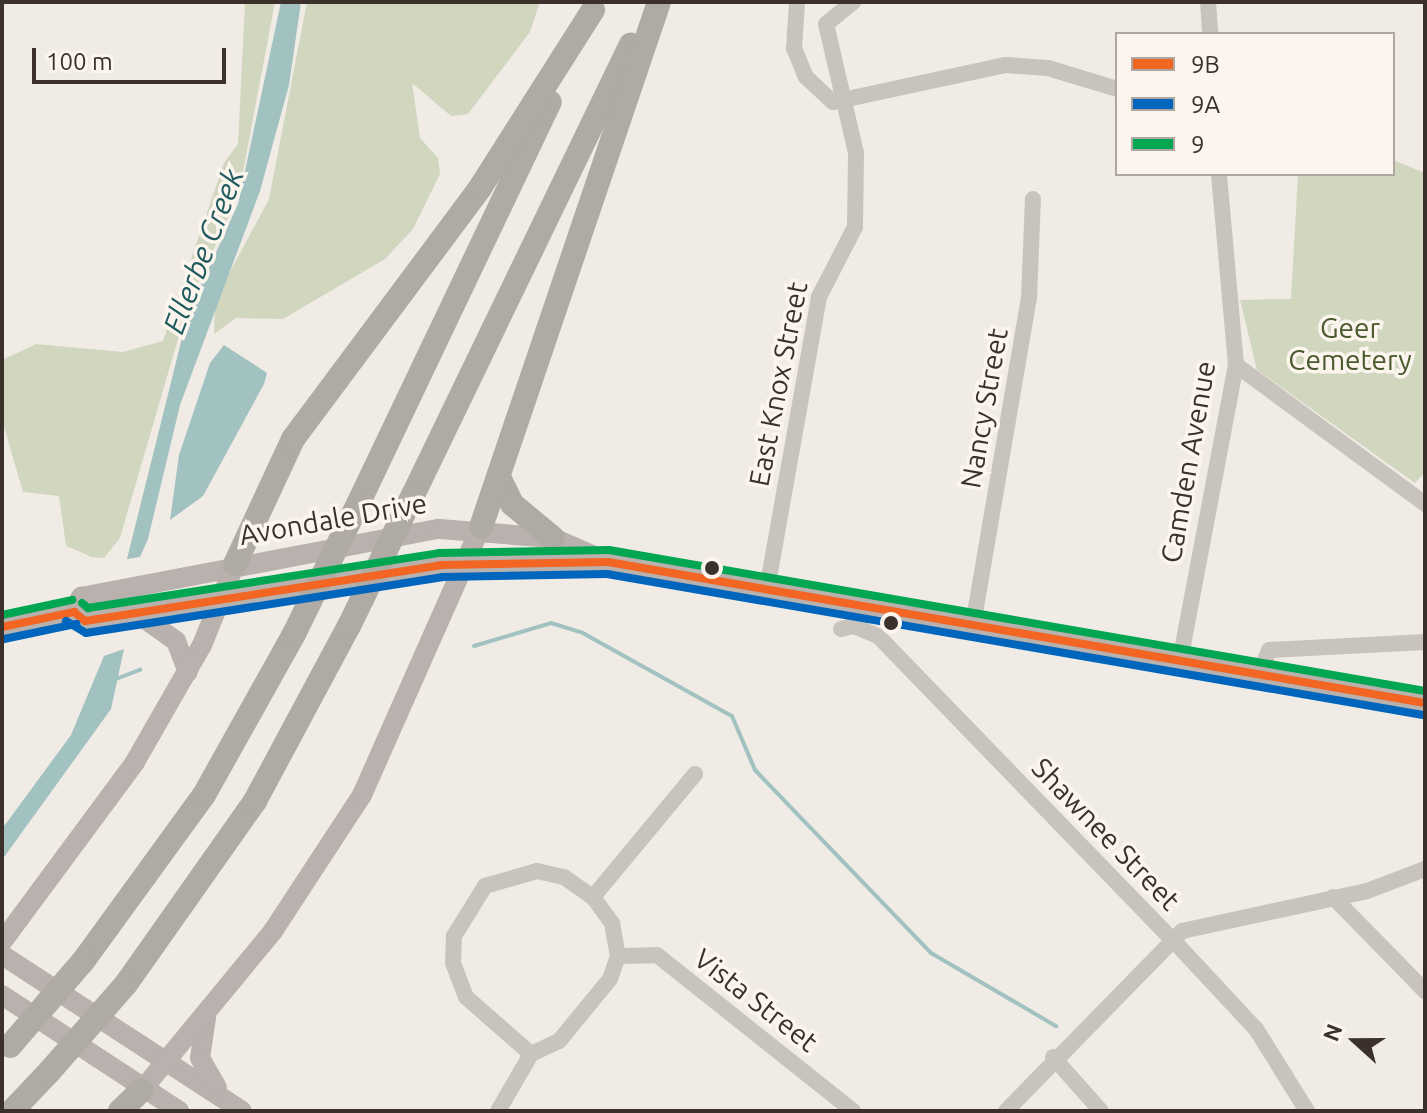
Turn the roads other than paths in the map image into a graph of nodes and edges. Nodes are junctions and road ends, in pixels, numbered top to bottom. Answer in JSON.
{"nodes":[{"id":1,"x":652,"y":2,"type":"edge"},
{"id":2,"x":659,"y":2,"type":"edge"},
{"id":3,"x":797,"y":2,"type":"edge"},
{"id":4,"x":853,"y":2,"type":"edge"},
{"id":5,"x":1208,"y":2,"type":"edge"},
{"id":6,"x":595,"y":6,"type":"edge"},
{"id":7,"x":1210,"y":32,"type":"edge"},
{"id":8,"x":1115,"y":88,"type":"edge"},
{"id":9,"x":841,"y":103,"type":"junction"},
{"id":10,"x":1219,"y":176,"type":"edge"},
{"id":11,"x":1033,"y":199,"type":"dead end"},
{"id":12,"x":1236,"y":365,"type":"junction"},
{"id":13,"x":499,"y":477,"type":"junction"},
{"id":14,"x":1424,"y":501,"type":"edge"},
{"id":15,"x":481,"y":527,"type":"junction"},
{"id":16,"x":553,"y":538,"type":"junction"},
{"id":17,"x":608,"y":562,"type":"junction"},
{"id":18,"x":235,"y":564,"type":"junction"},
{"id":19,"x":469,"y":565,"type":"junction"},
{"id":20,"x":767,"y":589,"type":"junction"},
{"id":21,"x":220,"y":603,"type":"junction"},
{"id":22,"x":74,"y":612,"type":"junction"},
{"id":23,"x":138,"y":614,"type":"junction"},
{"id":24,"x":973,"y":625,"type":"junction"},
{"id":25,"x":2,"y":627,"type":"edge"},
{"id":26,"x":841,"y":629,"type":"dead end"},
{"id":27,"x":1425,"y":642,"type":"edge"},
{"id":28,"x":1180,"y":661,"type":"junction"},
{"id":29,"x":188,"y":672,"type":"junction"},
{"id":30,"x":1259,"y":674,"type":"junction"},
{"id":31,"x":1425,"y":703,"type":"edge"},
{"id":32,"x":695,"y":774,"type":"dead end"},
{"id":33,"x":1425,"y":869,"type":"edge"},
{"id":34,"x":593,"y":897,"type":"junction"},
{"id":35,"x":1333,"y":897,"type":"junction"},
{"id":36,"x":1171,"y":938,"type":"junction"},
{"id":37,"x":2,"y":942,"type":"edge"},
{"id":38,"x":2,"y":955,"type":"edge"},
{"id":39,"x":618,"y":956,"type":"junction"},
{"id":40,"x":1425,"y":991,"type":"edge"},
{"id":41,"x":2,"y":995,"type":"edge"},
{"id":42,"x":208,"y":1012,"type":"junction"},
{"id":43,"x":6,"y":1050,"type":"edge"},
{"id":44,"x":531,"y":1054,"type":"junction"},
{"id":45,"x":1053,"y":1057,"type":"junction"},
{"id":46,"x":166,"y":1061,"type":"junction"},
{"id":47,"x":142,"y":1090,"type":"junction"},
{"id":48,"x":223,"y":1098,"type":"junction"},
{"id":49,"x":12,"y":1111,"type":"edge"},
{"id":50,"x":120,"y":1111,"type":"edge"},
{"id":51,"x":179,"y":1111,"type":"edge"},
{"id":52,"x":242,"y":1111,"type":"edge"},
{"id":53,"x":498,"y":1111,"type":"edge"},
{"id":54,"x":853,"y":1111,"type":"edge"},
{"id":55,"x":1006,"y":1111,"type":"edge"},
{"id":56,"x":1101,"y":1111,"type":"edge"},
{"id":57,"x":1307,"y":1111,"type":"edge"}],
"edges":[{"from":1,"to":49,"type":"highway","bridge":true},
{"from":2,"to":13,"type":"highway"},
{"from":3,"to":9,"type":"street"},
{"from":4,"to":9,"type":"street","name":"East Knox Street"},
{"from":5,"to":7,"type":"street"},
{"from":6,"to":18,"type":"highway"},
{"from":6,"to":43,"type":"highway","bridge":true},
{"from":8,"to":9,"type":"street"},
{"from":9,"to":20,"type":"street","name":"East Knox Street"},
{"from":10,"to":12,"type":"street","name":"Camden Avenue"},
{"from":11,"to":24,"type":"street","name":"Nancy Street"},
{"from":12,"to":14,"type":"street"},
{"from":12,"to":28,"type":"street","name":"Camden Avenue"},
{"from":13,"to":15,"type":"highway"},
{"from":13,"to":16,"type":"highway"},
{"from":15,"to":16,"type":"main road","name":"Avondale Drive"},
{"from":15,"to":18,"type":"main road","name":"Avondale Drive"},
{"from":15,"to":19,"type":"main road"},
{"from":16,"to":17,"type":"main road","name":"Avondale Drive"},
{"from":17,"to":19,"type":"main road","name":"Avondale Drive"},
{"from":17,"to":20,"type":"main road","name":"Avondale Drive"},
{"from":18,"to":21,"type":"main road"},
{"from":18,"to":22,"type":"main road","name":"Avondale Drive"},
{"from":19,"to":21,"type":"main road","name":"Avondale Drive"},
{"from":19,"to":42,"type":"main road"},
{"from":20,"to":24,"type":"main road","name":"Avondale Drive"},
{"from":21,"to":23,"type":"main road","name":"Avondale Drive"},
{"from":21,"to":29,"type":"main road"},
{"from":22,"to":23,"type":"main road","name":"Avondale Drive"},
{"from":22,"to":25,"type":"main road","name":"Avondale Drive"},
{"from":23,"to":29,"type":"main road"},
{"from":24,"to":28,"type":"main road","name":"Avondale Drive"},
{"from":26,"to":36,"type":"street","name":"Shawnee Street"},
{"from":27,"to":30,"type":"street"},
{"from":28,"to":30,"type":"main road","name":"Avondale Drive"},
{"from":29,"to":37,"type":"main road"},
{"from":30,"to":31,"type":"main road","name":"Avondale Drive"},
{"from":32,"to":34,"type":"street"},
{"from":33,"to":35,"type":"street"},
{"from":34,"to":39,"type":"street"},
{"from":34,"to":44,"type":"street"},
{"from":35,"to":36,"type":"street"},
{"from":35,"to":40,"type":"street"},
{"from":36,"to":45,"type":"street"},
{"from":36,"to":57,"type":"street","name":"Shawnee Street"},
{"from":38,"to":46,"type":"main road"},
{"from":39,"to":44,"type":"street"},
{"from":39,"to":54,"type":"street","name":"Vista Street"},
{"from":41,"to":47,"type":"main road"},
{"from":42,"to":46,"type":"main road"},
{"from":42,"to":48,"type":"main road"},
{"from":44,"to":53,"type":"street"},
{"from":45,"to":55,"type":"street"},
{"from":45,"to":56,"type":"street"},
{"from":46,"to":47,"type":"main road"},
{"from":46,"to":48,"type":"main road"},
{"from":47,"to":50,"type":"highway"},
{"from":47,"to":51,"type":"main road"},
{"from":48,"to":52,"type":"main road"}]}
